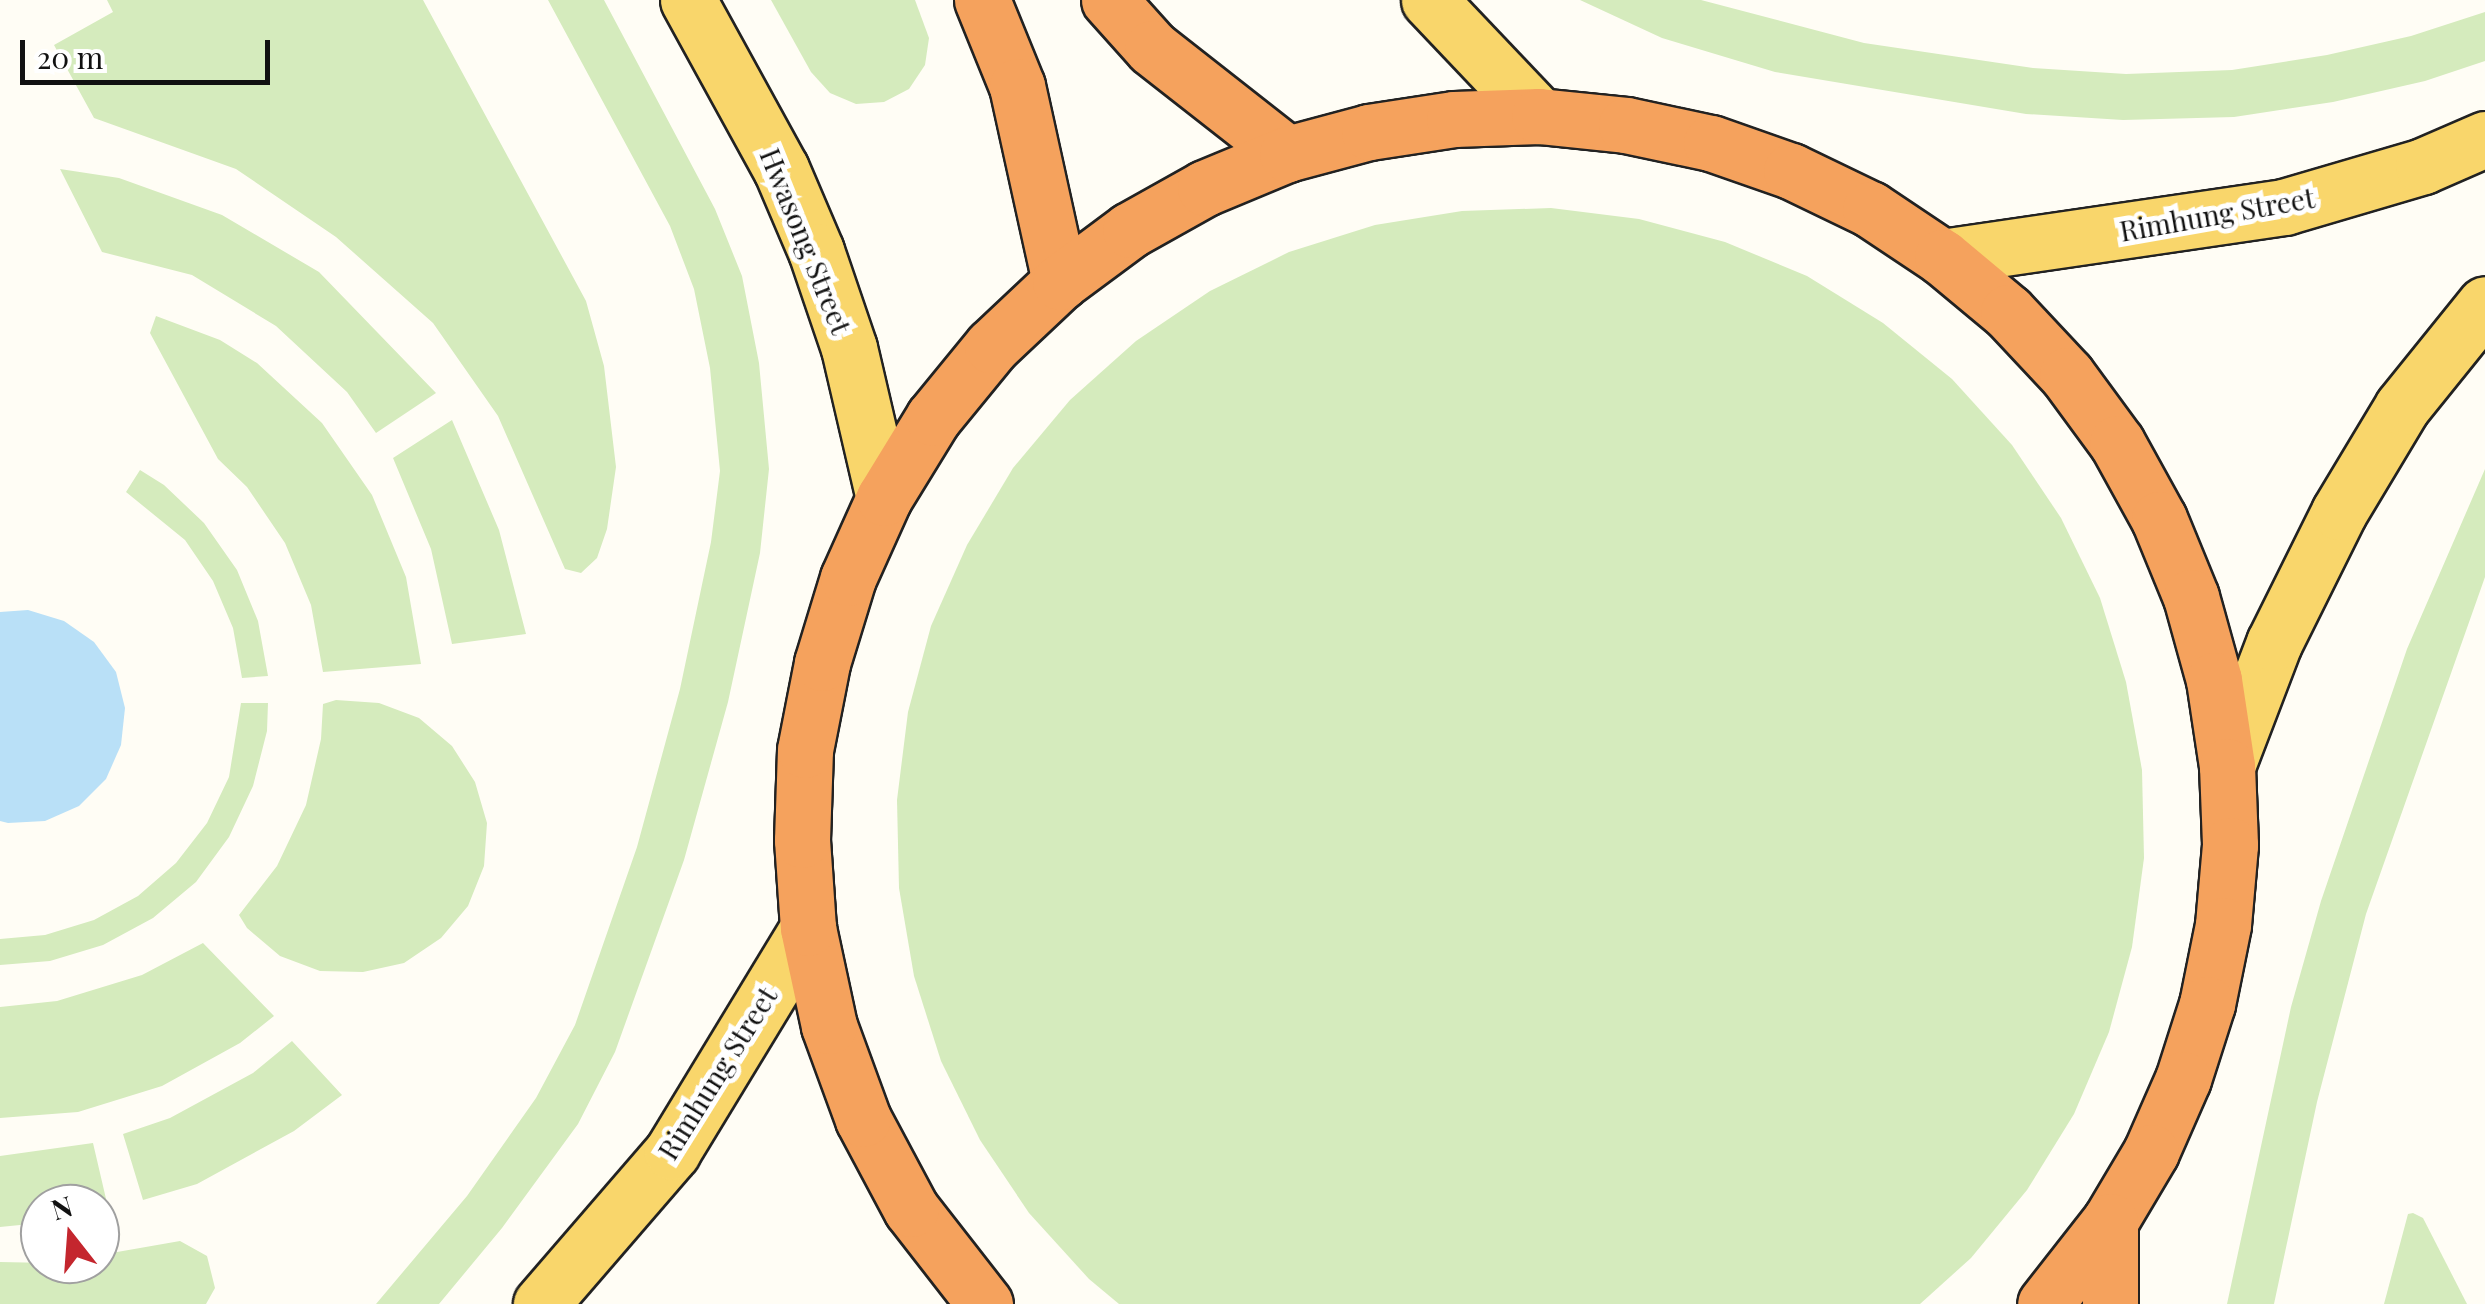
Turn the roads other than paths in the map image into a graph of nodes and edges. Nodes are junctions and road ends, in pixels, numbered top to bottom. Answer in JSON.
{"nodes":[{"id":1,"x":688,"y":0,"type":"edge"},
{"id":2,"x":982,"y":0,"type":"edge"},
{"id":3,"x":1109,"y":0,"type":"edge"},
{"id":4,"x":1429,"y":0,"type":"edge"},
{"id":5,"x":1539,"y":116,"type":"junction"},
{"id":6,"x":2485,"y":139,"type":"edge"},
{"id":7,"x":1286,"y":154,"type":"junction"},
{"id":8,"x":1942,"y":257,"type":"junction"},
{"id":9,"x":1060,"y":282,"type":"junction"},
{"id":10,"x":2485,"y":304,"type":"edge"},
{"id":11,"x":884,"y":498,"type":"junction"},
{"id":12,"x":2227,"y":766,"type":"junction"},
{"id":13,"x":808,"y":928,"type":"junction"},
{"id":14,"x":2110,"y":1222,"type":"junction"},
{"id":15,"x":542,"y":1304,"type":"edge"},
{"id":16,"x":985,"y":1304,"type":"edge"},
{"id":17,"x":2046,"y":1304,"type":"edge"},
{"id":18,"x":2110,"y":1304,"type":"edge"}],
"edges":[{"from":1,"to":11,"type":"main road","name":"Hwasong Street"},
{"from":2,"to":9,"type":"highway"},
{"from":3,"to":7,"type":"highway"},
{"from":4,"to":5,"type":"main road"},
{"from":5,"to":7,"type":"highway"},
{"from":5,"to":8,"type":"highway"},
{"from":6,"to":8,"type":"main road","name":"Rimhung Street"},
{"from":7,"to":9,"type":"highway"},
{"from":8,"to":12,"type":"highway"},
{"from":9,"to":11,"type":"highway"},
{"from":10,"to":12,"type":"main road"},
{"from":11,"to":13,"type":"highway"},
{"from":12,"to":14,"type":"highway"},
{"from":13,"to":15,"type":"main road","name":"Rimhung Street"},
{"from":13,"to":16,"type":"highway"},
{"from":14,"to":17,"type":"highway"},
{"from":14,"to":18,"type":"highway"}]}
